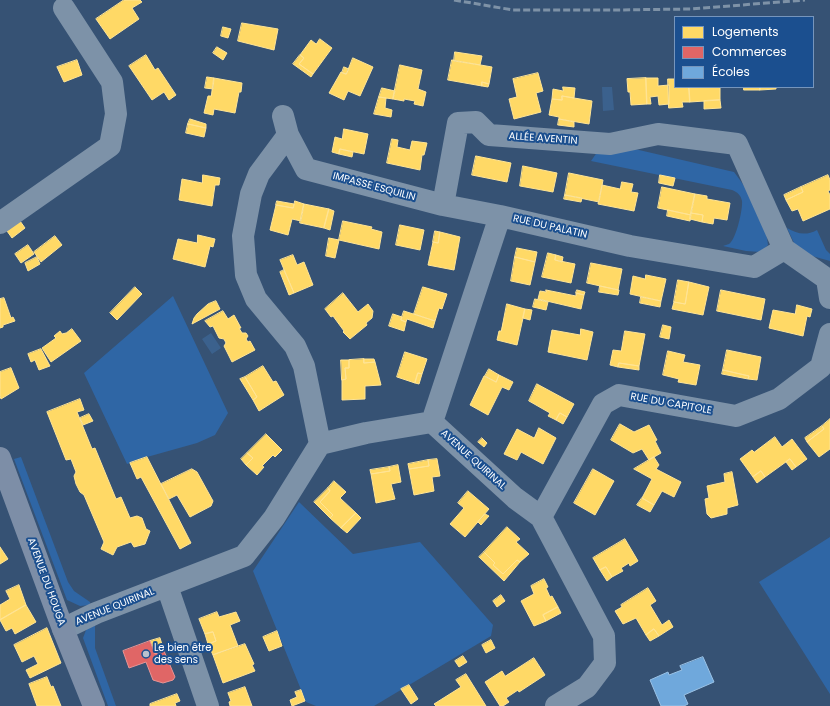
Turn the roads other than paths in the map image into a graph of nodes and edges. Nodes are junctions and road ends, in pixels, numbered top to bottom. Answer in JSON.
{"nodes":[{"id":1,"x":64,"y":8,"type":"dead end"},
{"id":2,"x":443,"y":205,"type":"junction"},
{"id":3,"x":500,"y":216,"type":"junction"},
{"id":4,"x":0,"y":223,"type":"edge"},
{"id":5,"x":784,"y":249,"type":"junction"},
{"id":6,"x":830,"y":298,"type":"edge"},
{"id":7,"x":830,"y":334,"type":"edge"},
{"id":8,"x":432,"y":422,"type":"junction"},
{"id":9,"x":320,"y":444,"type":"junction"},
{"id":10,"x":0,"y":458,"type":"edge"},
{"id":11,"x":541,"y":517,"type":"junction"},
{"id":12,"x":167,"y":586,"type":"junction"},
{"id":13,"x":63,"y":629,"type":"junction"},
{"id":14,"x":94,"y":706,"type":"edge"},
{"id":15,"x":208,"y":706,"type":"edge"},
{"id":16,"x":556,"y":706,"type":"edge"}],
"edges":[{"from":1,"to":4,"type":"street"},
{"from":2,"to":3,"type":"street","name":"IMPASSE ESQUILIN"},
{"from":2,"to":5,"type":"street","name":"ALLÉE AVENTIN"},
{"from":2,"to":9,"type":"street","name":"IMPASSE ESQUILIN"},
{"from":3,"to":5,"type":"street","name":"RUE DU PALATIN"},
{"from":3,"to":8,"type":"street","name":"RUE DU PALATIN"},
{"from":5,"to":6,"type":"street"},
{"from":7,"to":11,"type":"street","name":"RUE DU CAPITOLE"},
{"from":8,"to":9,"type":"street","name":"AVENUE QUIRINAL"},
{"from":8,"to":11,"type":"street","name":"AVENUE QUIRINAL"},
{"from":9,"to":12,"type":"street","name":"AVENUE QUIRINAL"},
{"from":10,"to":13,"type":"main road","name":"AVENUE DU HOUGA"},
{"from":11,"to":16,"type":"street","name":"AVENUE QUIRINAL"},
{"from":12,"to":13,"type":"street","name":"AVENUE QUIRINAL"},
{"from":12,"to":15,"type":"street","name":"AVENUE QUIRINAL"},
{"from":13,"to":14,"type":"main road","name":"AVENUE DU HOUGA"}]}
